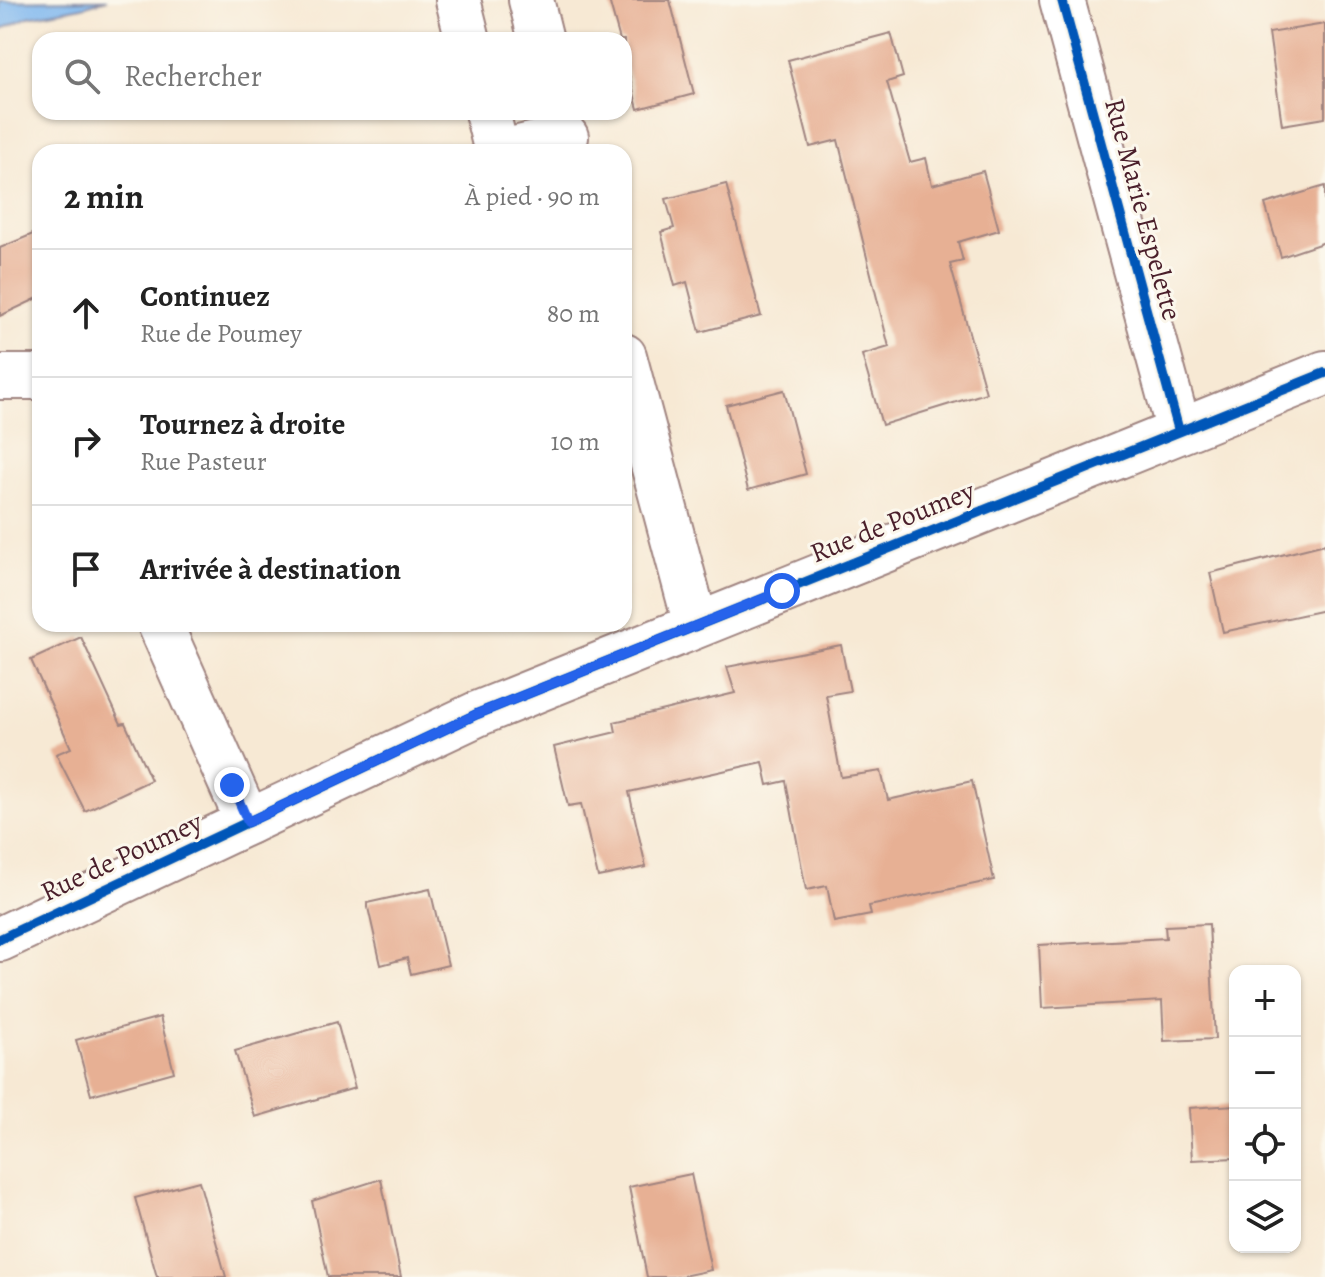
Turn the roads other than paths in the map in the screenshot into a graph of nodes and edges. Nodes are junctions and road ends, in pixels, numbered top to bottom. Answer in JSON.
{"nodes":[{"id":1,"x":458,"y":0,"type":"edge"},
{"id":2,"x":531,"y":0,"type":"edge"},
{"id":3,"x":1062,"y":0,"type":"edge"},
{"id":4,"x":466,"y":32,"type":"edge"},
{"id":5,"x":539,"y":32,"type":"edge"},
{"id":6,"x":489,"y":120,"type":"edge"},
{"id":7,"x":565,"y":134,"type":"edge"},
{"id":8,"x":497,"y":144,"type":"edge"},
{"id":9,"x":528,"y":144,"type":"edge"},
{"id":10,"x":1325,"y":373,"type":"edge"},
{"id":11,"x":0,"y":377,"type":"edge"},
{"id":12,"x":32,"y":377,"type":"edge"},
{"id":13,"x":632,"y":386,"type":"edge"},
{"id":14,"x":1179,"y":431,"type":"junction"},
{"id":15,"x":696,"y":625,"type":"junction"},
{"id":16,"x":164,"y":632,"type":"edge"},
{"id":17,"x":248,"y":822,"type":"junction"},
{"id":18,"x":0,"y":939,"type":"edge"}],
"edges":[{"from":1,"to":4,"type":"street"},
{"from":2,"to":5,"type":"street"},
{"from":3,"to":14,"type":"street","name":"Rue Marie Espelette"},
{"from":6,"to":8,"type":"street"},
{"from":7,"to":9,"type":"street"},
{"from":10,"to":14,"type":"street","name":"Rue de Poumey"},
{"from":11,"to":12,"type":"street"},
{"from":13,"to":15,"type":"street"},
{"from":14,"to":15,"type":"street","name":"Rue de Poumey"},
{"from":15,"to":17,"type":"street","name":"Rue de Poumey"},
{"from":16,"to":17,"type":"street"},
{"from":17,"to":18,"type":"street","name":"Rue de Poumey"}]}
